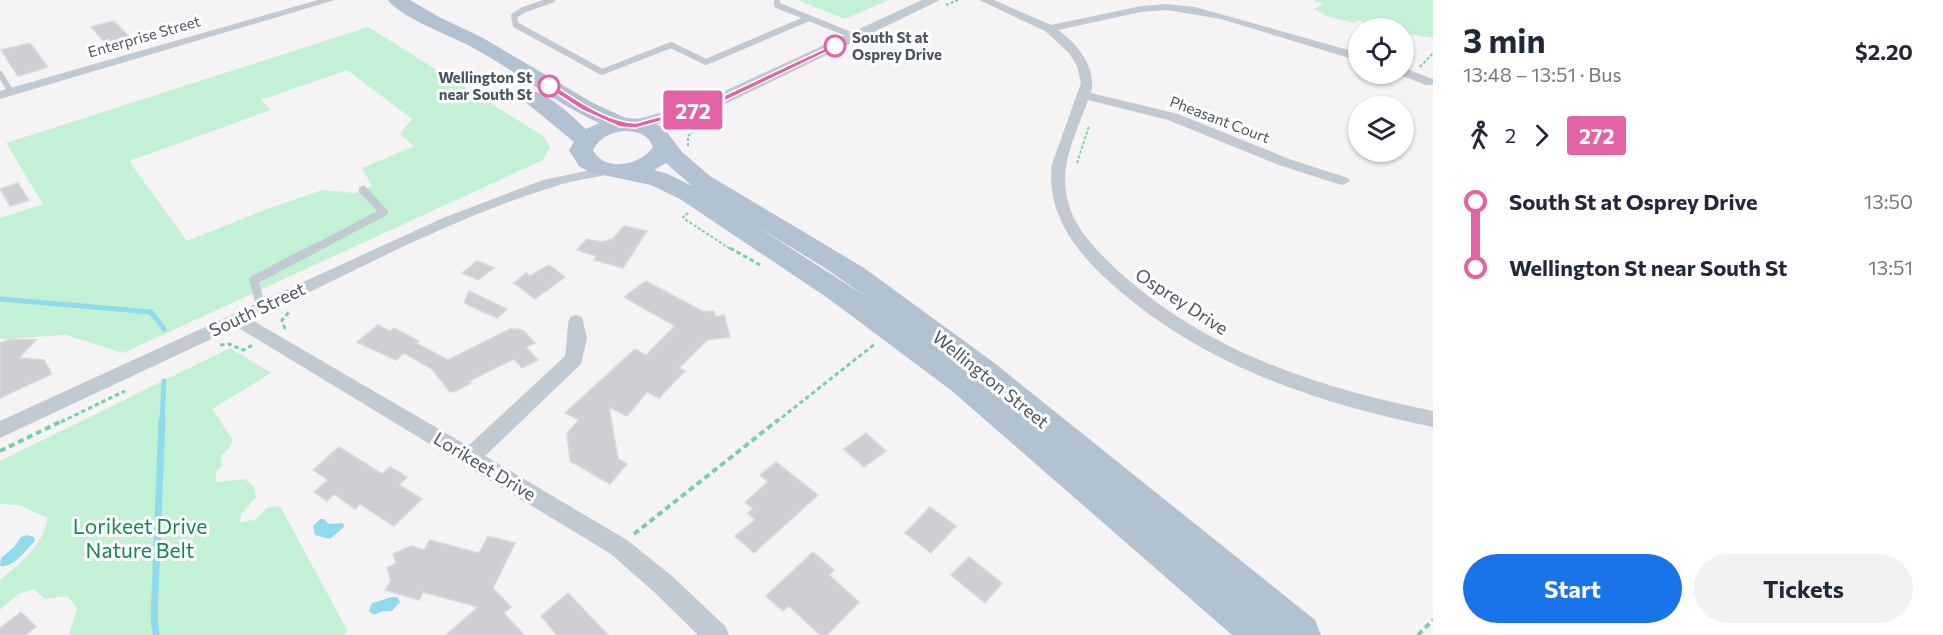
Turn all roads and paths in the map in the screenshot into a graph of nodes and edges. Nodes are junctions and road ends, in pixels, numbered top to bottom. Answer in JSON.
{"nodes":[{"id":1,"x":318,"y":0,"type":"edge"},
{"id":2,"x":330,"y":0,"type":"edge"},
{"id":3,"x":399,"y":0,"type":"edge"},
{"id":4,"x":552,"y":0,"type":"edge"},
{"id":5,"x":777,"y":0,"type":"edge"},
{"id":6,"x":958,"y":0,"type":"edge"},
{"id":7,"x":984,"y":0,"type":"edge"},
{"id":8,"x":939,"y":3,"type":"edge"},
{"id":9,"x":297,"y":8,"type":"junction"},
{"id":10,"x":809,"y":18,"type":"junction"},
{"id":11,"x":432,"y":21,"type":"junction"},
{"id":12,"x":1049,"y":29,"type":"junction"},
{"id":13,"x":856,"y":37,"type":"junction"},
{"id":14,"x":1348,"y":54,"type":"edge"},
{"id":15,"x":0,"y":74,"type":"edge"},
{"id":16,"x":1414,"y":76,"type":"edge"},
{"id":17,"x":1430,"y":82,"type":"dead end"},
{"id":18,"x":6,"y":93,"type":"edge"},
{"id":19,"x":1084,"y":95,"type":"junction"},
{"id":20,"x":707,"y":113,"type":"junction"},
{"id":21,"x":629,"y":125,"type":"junction"},
{"id":22,"x":1089,"y":125,"type":"dead end"},
{"id":23,"x":583,"y":145,"type":"junction"},
{"id":24,"x":674,"y":146,"type":"junction"},
{"id":25,"x":1076,"y":165,"type":"dead end"},
{"id":26,"x":615,"y":170,"type":"junction"},
{"id":27,"x":1343,"y":181,"type":"dead end"},
{"id":28,"x":363,"y":190,"type":"dead end"},
{"id":29,"x":517,"y":194,"type":"junction"},
{"id":30,"x":684,"y":205,"type":"dead end"},
{"id":31,"x":772,"y":271,"type":"dead end"},
{"id":32,"x":261,"y":308,"type":"junction"},
{"id":33,"x":295,"y":309,"type":"dead end"},
{"id":34,"x":237,"y":319,"type":"junction"},
{"id":35,"x":576,"y":321,"type":"dead end"},
{"id":36,"x":269,"y":337,"type":"junction"},
{"id":37,"x":219,"y":345,"type":"dead end"},
{"id":38,"x":885,"y":350,"type":"dead end"},
{"id":39,"x":125,"y":391,"type":"dead end"},
{"id":40,"x":1433,"y":419,"type":"edge"},
{"id":41,"x":0,"y":430,"type":"edge"},
{"id":42,"x":0,"y":451,"type":"edge"},
{"id":43,"x":471,"y":457,"type":"junction"},
{"id":44,"x":619,"y":547,"type":"junction"},
{"id":45,"x":1433,"y":620,"type":"edge"},
{"id":46,"x":716,"y":635,"type":"edge"},
{"id":47,"x":1264,"y":635,"type":"edge"},
{"id":48,"x":1300,"y":635,"type":"edge"},
{"id":49,"x":1418,"y":635,"type":"edge"}],
"edges":[{"from":1,"to":9,"type":"street","name":"Enterprise Street"},
{"from":2,"to":9,"type":"street","name":"Enterprise Street"},
{"from":3,"to":11,"type":"main road","name":"Wellington Street"},
{"from":4,"to":10,"type":"lane"},
{"from":5,"to":10,"type":"lane"},
{"from":6,"to":8,"type":"path"},
{"from":7,"to":12,"type":"street","name":"Osprey Drive"},
{"from":8,"to":13,"type":"street"},
{"from":9,"to":18,"type":"street","name":"Enterprise Street"},
{"from":10,"to":13,"type":"lane"},
{"from":11,"to":21,"type":"main road","name":"Wellington Street"},
{"from":11,"to":23,"type":"main road","name":"Wellington Street"},
{"from":12,"to":14,"type":"street"},
{"from":12,"to":19,"type":"street","name":"Osprey Drive"},
{"from":13,"to":20,"type":"street"},
{"from":15,"to":18,"type":"lane"},
{"from":16,"to":17,"type":"street"},
{"from":19,"to":27,"type":"street","name":"Pheasant Court"},
{"from":19,"to":40,"type":"street","name":"Osprey Drive"},
{"from":20,"to":21,"type":"street"},
{"from":20,"to":24,"type":"street"},
{"from":20,"to":24,"type":"path"},
{"from":21,"to":23,"type":"main road"},
{"from":21,"to":24,"type":"main road","name":"Wellington Street"},
{"from":22,"to":25,"type":"path"},
{"from":23,"to":26,"type":"main road","name":"Wellington Street"},
{"from":23,"to":29,"type":"street","name":"South Street"},
{"from":24,"to":26,"type":"main road"},
{"from":24,"to":48,"type":"main road","name":"Wellington Street"},
{"from":26,"to":29,"type":"street","name":"South Street"},
{"from":26,"to":47,"type":"main road","name":"Wellington Street"},
{"from":28,"to":32,"type":"lane"},
{"from":29,"to":32,"type":"street","name":"South Street"},
{"from":30,"to":31,"type":"path"},
{"from":32,"to":34,"type":"street","name":"South Street"},
{"from":33,"to":36,"type":"path"},
{"from":34,"to":36,"type":"street","name":"Lorikeet Drive"},
{"from":34,"to":41,"type":"street","name":"South Street"},
{"from":35,"to":43,"type":"street"},
{"from":36,"to":37,"type":"path"},
{"from":36,"to":43,"type":"street","name":"Lorikeet Drive"},
{"from":38,"to":44,"type":"path"},
{"from":39,"to":42,"type":"path"},
{"from":43,"to":44,"type":"street","name":"Lorikeet Drive"},
{"from":44,"to":46,"type":"street","name":"Lorikeet Drive"},
{"from":45,"to":49,"type":"path"}]}
